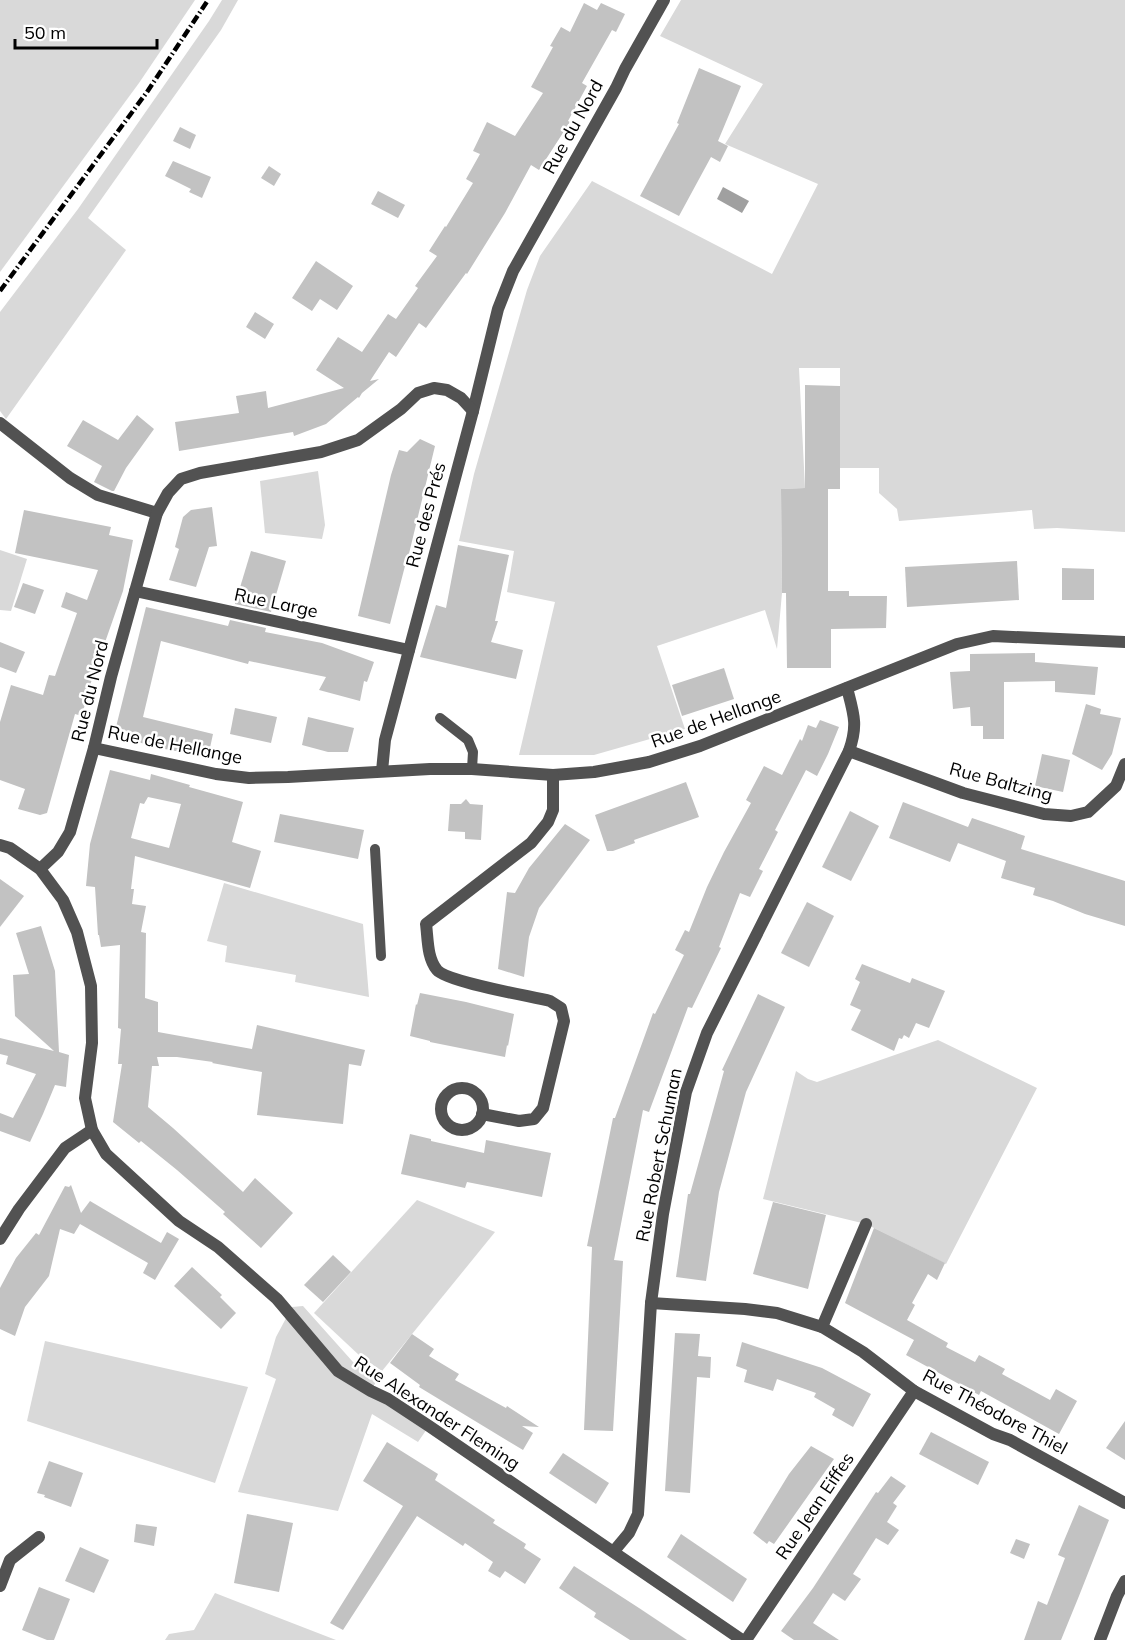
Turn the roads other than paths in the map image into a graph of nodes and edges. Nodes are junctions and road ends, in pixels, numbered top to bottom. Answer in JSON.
{"nodes":[{"id":1,"x":664,"y":0,"type":"edge"},
{"id":2,"x":513,"y":271,"type":"joint"},
{"id":3,"x":473,"y":411,"type":"junction"},
{"id":4,"x":0,"y":423,"type":"edge"},
{"id":5,"x":157,"y":513,"type":"junction"},
{"id":6,"x":135,"y":591,"type":"junction"},
{"id":7,"x":1125,"y":642,"type":"edge"},
{"id":8,"x":409,"y":650,"type":"junction"},
{"id":9,"x":848,"y":688,"type":"junction"},
{"id":10,"x":440,"y":718,"type":"dead end"},
{"id":11,"x":94,"y":748,"type":"junction"},
{"id":12,"x":849,"y":751,"type":"junction"},
{"id":13,"x":1125,"y":764,"type":"edge"},
{"id":14,"x":472,"y":769,"type":"junction"},
{"id":15,"x":382,"y":771,"type":"junction"},
{"id":16,"x":553,"y":775,"type":"junction"},
{"id":17,"x":0,"y":845,"type":"edge"},
{"id":18,"x":375,"y":849,"type":"dead end"},
{"id":19,"x":40,"y":870,"type":"junction"},
{"id":20,"x":381,"y":956,"type":"dead end"},
{"id":21,"x":482,"y":1114,"type":"dead end"},
{"id":22,"x":92,"y":1130,"type":"junction"},
{"id":23,"x":866,"y":1224,"type":"dead end"},
{"id":24,"x":0,"y":1239,"type":"edge"},
{"id":25,"x":651,"y":1303,"type":"junction"},
{"id":26,"x":822,"y":1327,"type":"junction"},
{"id":27,"x":914,"y":1391,"type":"junction"},
{"id":28,"x":1125,"y":1503,"type":"edge"},
{"id":29,"x":39,"y":1537,"type":"dead end"},
{"id":30,"x":614,"y":1551,"type":"junction"},
{"id":31,"x":1125,"y":1581,"type":"edge"},
{"id":32,"x":0,"y":1586,"type":"edge"},
{"id":33,"x":744,"y":1640,"type":"edge"},
{"id":34,"x":1100,"y":1640,"type":"edge"}],
"edges":[{"from":1,"to":2,"type":"street","name":"Rue du Nord"},
{"from":2,"to":3,"type":"street","name":"Rue des Prés"},
{"from":3,"to":5,"type":"street","name":"Rue du Nord"},
{"from":3,"to":8,"type":"street","name":"Rue des Prés"},
{"from":4,"to":5,"type":"street"},
{"from":5,"to":6,"type":"street","name":"Rue du Nord"},
{"from":6,"to":8,"type":"street","name":"Rue Large"},
{"from":6,"to":11,"type":"street","name":"Rue du Nord"},
{"from":7,"to":9,"type":"street","name":"Rue de Hellange"},
{"from":8,"to":15,"type":"street","name":"Rue des Prés"},
{"from":9,"to":12,"type":"street","name":"Rue Robert Schuman"},
{"from":9,"to":16,"type":"street","name":"Rue de Hellange"},
{"from":10,"to":14,"type":"lane"},
{"from":11,"to":15,"type":"street","name":"Rue de Hellange"},
{"from":11,"to":19,"type":"street","name":"Rue du Nord"},
{"from":12,"to":13,"type":"street","name":"Rue Baltzing"},
{"from":12,"to":25,"type":"street","name":"Rue Robert Schuman"},
{"from":14,"to":15,"type":"street","name":"Rue de Hellange"},
{"from":14,"to":16,"type":"street","name":"Rue de Hellange"},
{"from":16,"to":21,"type":"street"},
{"from":17,"to":19,"type":"street","name":"Rue Alexander Fleming"},
{"from":18,"to":20,"type":"lane"},
{"from":19,"to":22,"type":"street","name":"Rue Alexander Fleming"},
{"from":22,"to":24,"type":"street"},
{"from":22,"to":30,"type":"street","name":"Rue Alexander Fleming"},
{"from":23,"to":26,"type":"street"},
{"from":25,"to":26,"type":"street","name":"Rue Théodore Thiel"},
{"from":25,"to":30,"type":"street","name":"Rue Robert Schuman"},
{"from":26,"to":27,"type":"street","name":"Rue Théodore Thiel"},
{"from":27,"to":28,"type":"street","name":"Rue Théodore Thiel"},
{"from":27,"to":33,"type":"street","name":"Rue Jean Eiffes"},
{"from":29,"to":32,"type":"street"},
{"from":30,"to":33,"type":"street","name":"Rue Alexander Fleming"},
{"from":31,"to":34,"type":"street"}]}
